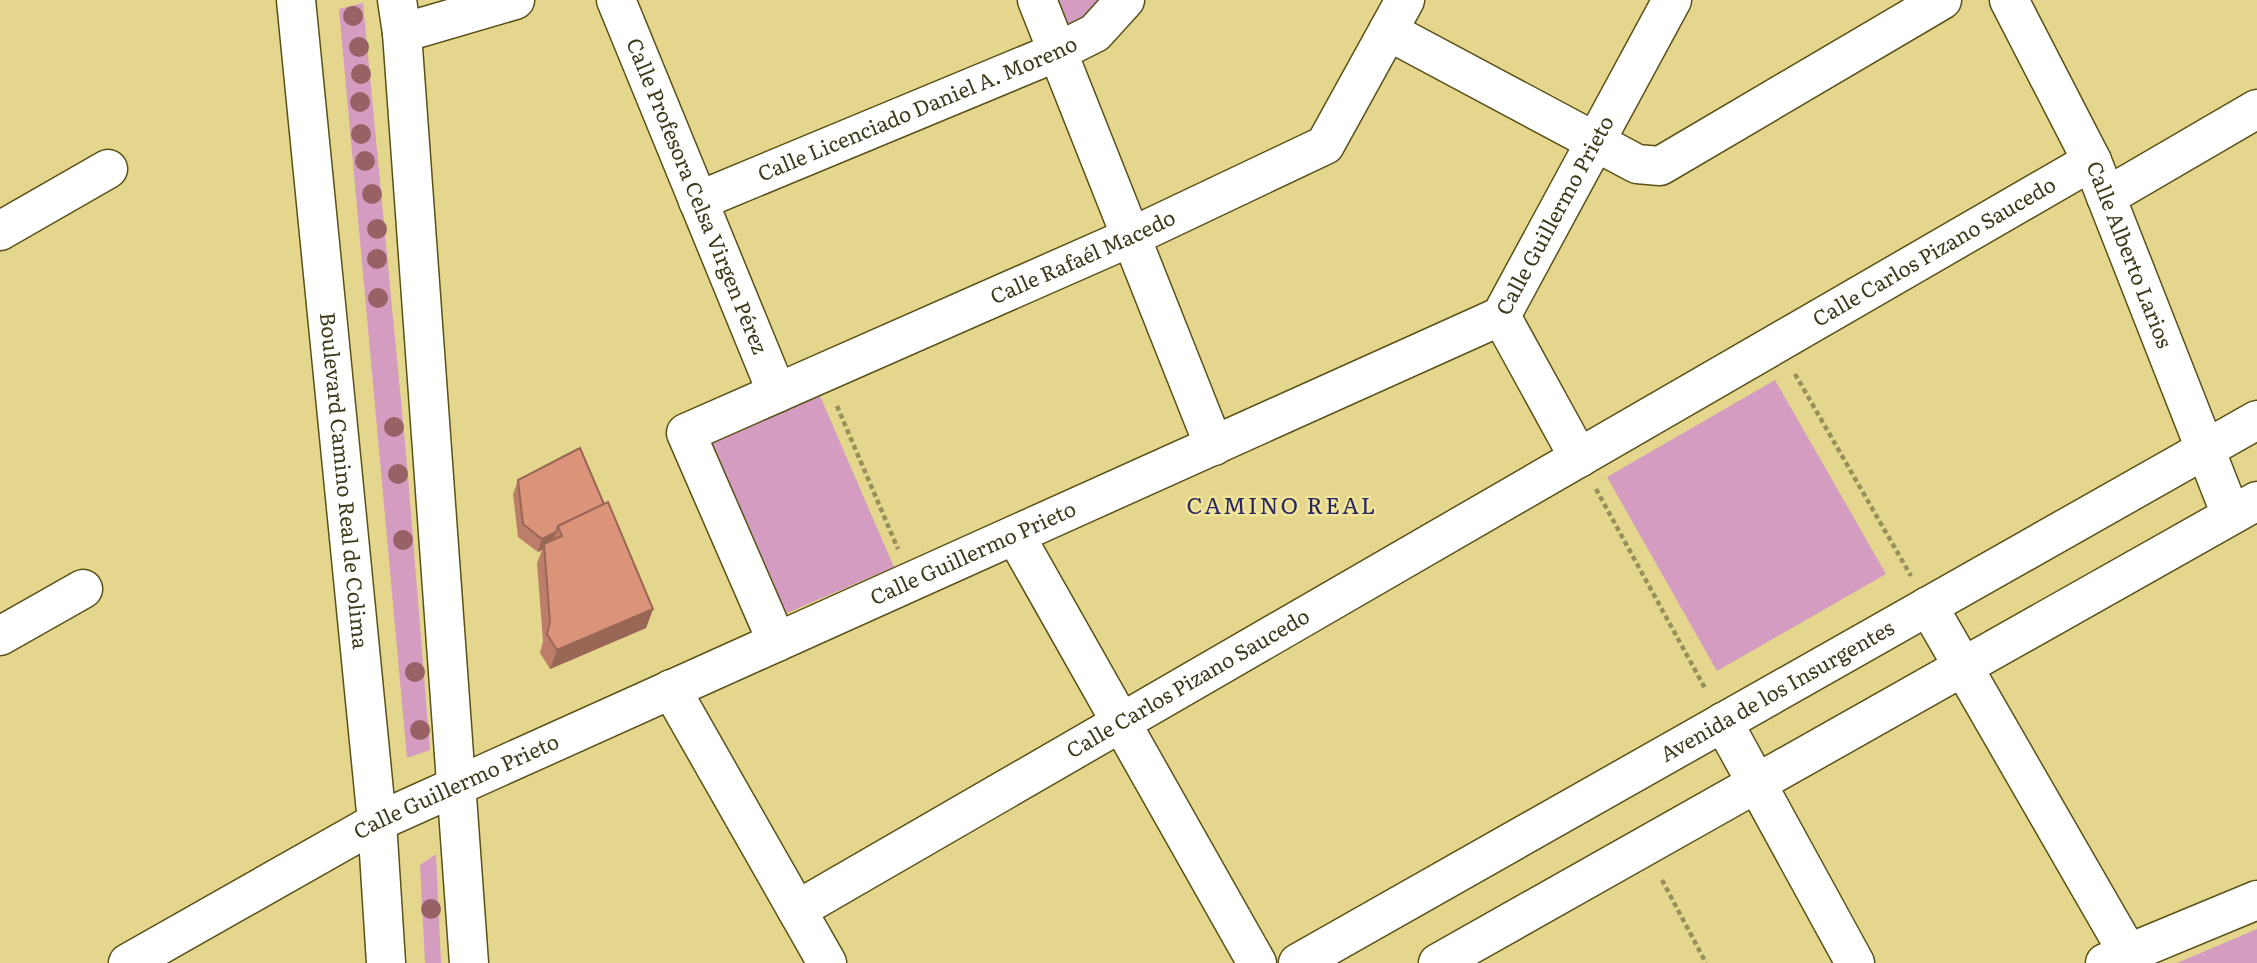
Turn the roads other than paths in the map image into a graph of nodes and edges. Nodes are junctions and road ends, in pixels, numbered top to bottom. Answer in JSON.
{"nodes":[{"id":1,"x":296,"y":0,"type":"edge"},
{"id":2,"x":516,"y":0,"type":"edge"},
{"id":3,"x":616,"y":0,"type":"edge"},
{"id":4,"x":1037,"y":0,"type":"edge"},
{"id":5,"x":1125,"y":0,"type":"edge"},
{"id":6,"x":1672,"y":0,"type":"edge"},
{"id":7,"x":1942,"y":0,"type":"edge"},
{"id":8,"x":2009,"y":0,"type":"edge"},
{"id":9,"x":1396,"y":15,"type":"edge"},
{"id":10,"x":400,"y":16,"type":"edge"},
{"id":11,"x":1057,"y":52,"type":"junction"},
{"id":12,"x":2257,"y":109,"type":"edge"},
{"id":13,"x":1596,"y":142,"type":"junction"},
{"id":14,"x":2092,"y":161,"type":"junction"},
{"id":15,"x":108,"y":169,"type":"dead end"},
{"id":16,"x":2106,"y":197,"type":"junction"},
{"id":17,"x":698,"y":201,"type":"junction"},
{"id":18,"x":0,"y":231,"type":"edge"},
{"id":19,"x":1131,"y":237,"type":"junction"},
{"id":20,"x":1502,"y":316,"type":"junction"},
{"id":21,"x":777,"y":393,"type":"junction"},
{"id":22,"x":2257,"y":420,"type":"edge"},
{"id":23,"x":1213,"y":446,"type":"junction"},
{"id":24,"x":2206,"y":449,"type":"junction"},
{"id":25,"x":1579,"y":457,"type":"junction"},
{"id":26,"x":2244,"y":508,"type":"edge"},
{"id":27,"x":1015,"y":535,"type":"junction"},
{"id":28,"x":83,"y":589,"type":"dead end"},
{"id":29,"x":1928,"y":606,"type":"junction"},
{"id":30,"x":0,"y":636,"type":"edge"},
{"id":31,"x":776,"y":642,"type":"junction"},
{"id":32,"x":1963,"y":666,"type":"junction"},
{"id":33,"x":671,"y":689,"type":"junction"},
{"id":34,"x":1723,"y":722,"type":"junction"},
{"id":35,"x":1121,"y":723,"type":"junction"},
{"id":36,"x":1757,"y":783,"type":"junction"},
{"id":37,"x":458,"y":785,"type":"junction"},
{"id":38,"x":377,"y":822,"type":"junction"},
{"id":39,"x":2257,"y":900,"type":"edge"},
{"id":40,"x":797,"y":910,"type":"junction"},
{"id":41,"x":2117,"y":958,"type":"edge"},
{"id":42,"x":128,"y":963,"type":"edge"},
{"id":43,"x":386,"y":963,"type":"edge"},
{"id":44,"x":469,"y":963,"type":"edge"},
{"id":45,"x":827,"y":963,"type":"edge"},
{"id":46,"x":1257,"y":963,"type":"edge"},
{"id":47,"x":1298,"y":963,"type":"edge"},
{"id":48,"x":1438,"y":963,"type":"edge"},
{"id":49,"x":1855,"y":963,"type":"edge"}],
"edges":[{"from":1,"to":38,"type":"street","name":"Boulevard Camino Real de Colima"},
{"from":2,"to":10,"type":"street"},
{"from":3,"to":17,"type":"street","name":"Calle Profesora Celsa Virgen Pérez"},
{"from":4,"to":11,"type":"street"},
{"from":5,"to":11,"type":"street","name":"Calle Licenciado Daniel A. Moreno"},
{"from":6,"to":13,"type":"street","name":"Calle Guillermo Prieto"},
{"from":7,"to":13,"type":"street"},
{"from":8,"to":14,"type":"street","name":"Calle Alberto Larios"},
{"from":9,"to":13,"type":"street"},
{"from":9,"to":19,"type":"street","name":"Calle Rafaél Macedo"},
{"from":10,"to":37,"type":"street"},
{"from":11,"to":17,"type":"street","name":"Calle Licenciado Daniel A. Moreno"},
{"from":11,"to":19,"type":"street"},
{"from":12,"to":16,"type":"street"},
{"from":13,"to":20,"type":"street","name":"Calle Guillermo Prieto"},
{"from":14,"to":16,"type":"street","name":"Calle Alberto Larios"},
{"from":14,"to":25,"type":"street","name":"Calle Carlos Pizano Saucedo"},
{"from":15,"to":18,"type":"street"},
{"from":16,"to":24,"type":"street","name":"Calle Alberto Larios"},
{"from":17,"to":21,"type":"street","name":"Calle Profesora Celsa Virgen Pérez"},
{"from":19,"to":21,"type":"street","name":"Calle Rafaél Macedo"},
{"from":19,"to":23,"type":"street"},
{"from":20,"to":23,"type":"street","name":"Calle Guillermo Prieto"},
{"from":20,"to":25,"type":"street"},
{"from":21,"to":31,"type":"street","name":"Calle Rafaél Macedo"},
{"from":22,"to":24,"type":"street","name":"Avenida de los Insurgentes"},
{"from":23,"to":27,"type":"street","name":"Calle Guillermo Prieto"},
{"from":24,"to":26,"type":"street","name":"Calle Alberto Larios"},
{"from":24,"to":29,"type":"street","name":"Avenida de los Insurgentes"},
{"from":25,"to":35,"type":"street","name":"Calle Carlos Pizano Saucedo"},
{"from":26,"to":32,"type":"street"},
{"from":27,"to":31,"type":"street","name":"Calle Guillermo Prieto"},
{"from":27,"to":35,"type":"street"},
{"from":28,"to":30,"type":"street"},
{"from":29,"to":32,"type":"street"},
{"from":29,"to":34,"type":"street","name":"Avenida de los Insurgentes"},
{"from":31,"to":33,"type":"street","name":"Calle Guillermo Prieto"},
{"from":32,"to":36,"type":"street"},
{"from":32,"to":41,"type":"street"},
{"from":33,"to":37,"type":"street","name":"Calle Guillermo Prieto"},
{"from":33,"to":40,"type":"street"},
{"from":34,"to":36,"type":"street"},
{"from":34,"to":47,"type":"street","name":"Avenida de los Insurgentes"},
{"from":35,"to":40,"type":"street","name":"Calle Carlos Pizano Saucedo"},
{"from":35,"to":46,"type":"street"},
{"from":36,"to":48,"type":"street"},
{"from":36,"to":49,"type":"street"},
{"from":37,"to":38,"type":"street","name":"Calle Guillermo Prieto"},
{"from":37,"to":44,"type":"street"},
{"from":38,"to":42,"type":"street","name":"Calle Guillermo Prieto"},
{"from":38,"to":43,"type":"street","name":"Boulevard Camino Real de Colima"},
{"from":39,"to":41,"type":"street"},
{"from":40,"to":45,"type":"street"}]}
